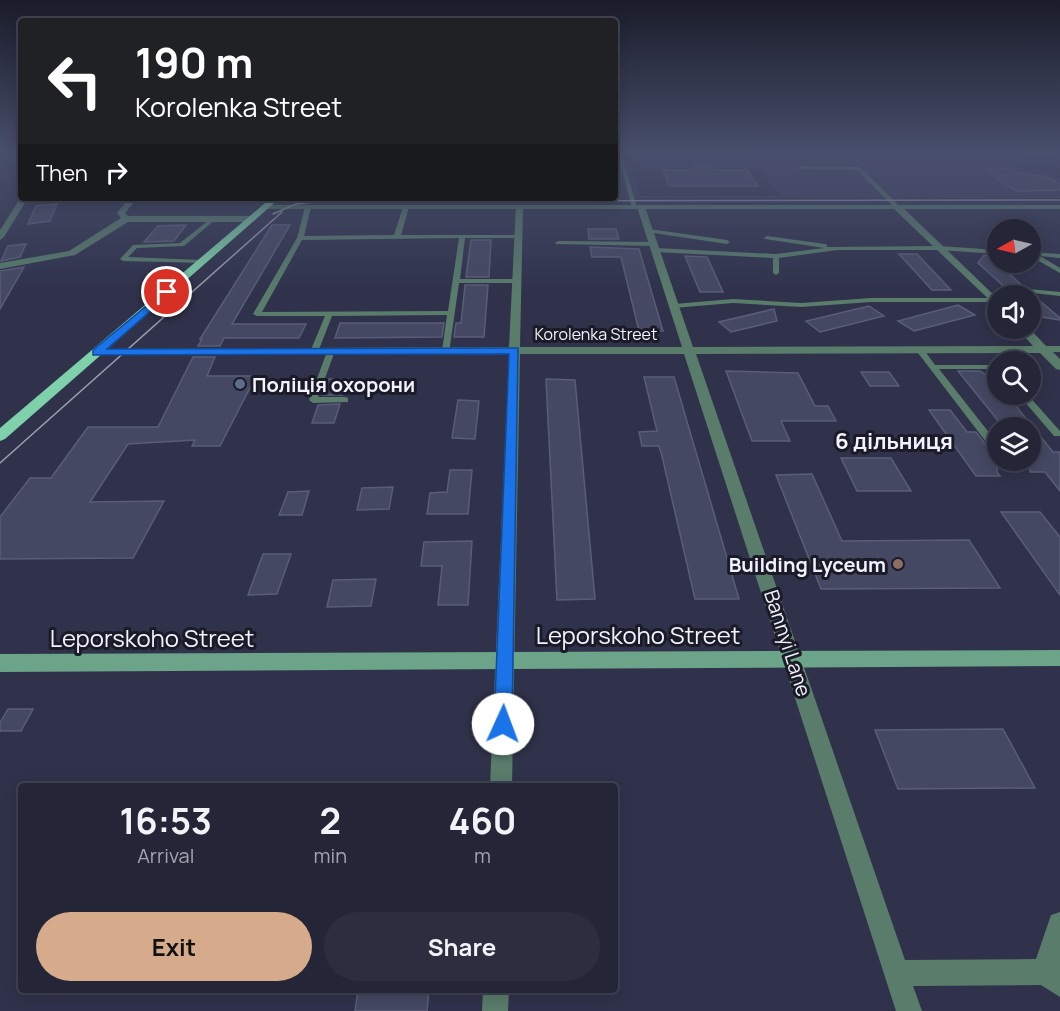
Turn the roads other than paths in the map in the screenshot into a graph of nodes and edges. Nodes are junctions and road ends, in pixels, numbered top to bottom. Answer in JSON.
{"nodes":[{"id":1,"x":635,"y":199,"type":"edge"},
{"id":2,"x":889,"y":199,"type":"edge"},
{"id":3,"x":22,"y":201,"type":"edge"},
{"id":4,"x":131,"y":201,"type":"edge"},
{"id":5,"x":272,"y":201,"type":"edge"},
{"id":6,"x":493,"y":201,"type":"edge"},
{"id":7,"x":265,"y":207,"type":"junction"},
{"id":8,"x":308,"y":207,"type":"junction"},
{"id":9,"x":406,"y":207,"type":"junction"},
{"id":10,"x":505,"y":207,"type":"junction"},
{"id":11,"x":519,"y":207,"type":"junction"},
{"id":12,"x":638,"y":207,"type":"junction"},
{"id":13,"x":897,"y":207,"type":"junction"},
{"id":14,"x":1060,"y":207,"type":"edge"},
{"id":15,"x":214,"y":218,"type":"junction"},
{"id":16,"x":126,"y":219,"type":"junction"},
{"id":17,"x":252,"y":219,"type":"junction"},
{"id":18,"x":649,"y":231,"type":"junction"},
{"id":19,"x":518,"y":236,"type":"junction"},
{"id":20,"x":0,"y":237,"type":"edge"},
{"id":21,"x":397,"y":237,"type":"junction"},
{"id":22,"x":462,"y":237,"type":"junction"},
{"id":23,"x":300,"y":238,"type":"junction"},
{"id":24,"x":767,"y":238,"type":"dead end"},
{"id":25,"x":727,"y":242,"type":"dead end"},
{"id":26,"x":558,"y":243,"type":"dead end"},
{"id":27,"x":655,"y":247,"type":"junction"},
{"id":28,"x":837,"y":248,"type":"junction"},
{"id":29,"x":939,"y":248,"type":"junction"},
{"id":30,"x":987,"y":251,"type":"edge"},
{"id":31,"x":1041,"y":255,"type":"edge"},
{"id":32,"x":776,"y":256,"type":"junction"},
{"id":33,"x":1060,"y":256,"type":"edge"},
{"id":34,"x":1041,"y":260,"type":"edge"},
{"id":35,"x":202,"y":262,"type":"junction"},
{"id":36,"x":0,"y":266,"type":"edge"},
{"id":37,"x":1060,"y":271,"type":"edge"},
{"id":38,"x":776,"y":273,"type":"dead end"},
{"id":39,"x":456,"y":281,"type":"junction"},
{"id":40,"x":516,"y":281,"type":"junction"},
{"id":41,"x":1041,"y":292,"type":"edge"},
{"id":42,"x":987,"y":293,"type":"edge"},
{"id":43,"x":1060,"y":294,"type":"edge"},
{"id":44,"x":987,"y":302,"type":"edge"},
{"id":45,"x":674,"y":306,"type":"junction"},
{"id":46,"x":451,"y":313,"type":"junction"},
{"id":47,"x":329,"y":314,"type":"junction"},
{"id":48,"x":1032,"y":339,"type":"edge"},
{"id":49,"x":919,"y":349,"type":"junction"},
{"id":50,"x":1042,"y":349,"type":"junction"},
{"id":51,"x":1060,"y":349,"type":"edge"},
{"id":52,"x":689,"y":350,"type":"junction"},
{"id":53,"x":331,"y":351,"type":"junction"},
{"id":54,"x":446,"y":351,"type":"junction"},
{"id":55,"x":514,"y":351,"type":"junction"},
{"id":56,"x":97,"y":352,"type":"junction"},
{"id":57,"x":314,"y":352,"type":"junction"},
{"id":58,"x":1060,"y":366,"type":"edge"},
{"id":59,"x":932,"y":367,"type":"junction"},
{"id":60,"x":987,"y":367,"type":"edge"},
{"id":61,"x":345,"y":400,"type":"dead end"},
{"id":62,"x":1032,"y":405,"type":"edge"},
{"id":63,"x":1058,"y":434,"type":"dead end"},
{"id":64,"x":0,"y":436,"type":"edge"},
{"id":65,"x":987,"y":437,"type":"edge"},
{"id":66,"x":1060,"y":658,"type":"edge"},
{"id":67,"x":793,"y":659,"type":"junction"},
{"id":68,"x":504,"y":660,"type":"junction"},
{"id":69,"x":0,"y":663,"type":"edge"},
{"id":70,"x":501,"y":783,"type":"edge"},
{"id":71,"x":1060,"y":924,"type":"edge"},
{"id":72,"x":897,"y":973,"type":"junction"},
{"id":73,"x":1053,"y":978,"type":"edge"},
{"id":74,"x":496,"y":993,"type":"edge"},
{"id":75,"x":495,"y":1011,"type":"edge"},
{"id":76,"x":909,"y":1011,"type":"edge"}],
"edges":[{"from":1,"to":12,"type":"lane"},
{"from":2,"to":13,"type":"lane"},
{"from":3,"to":20,"type":"street"},
{"from":4,"to":16,"type":"street"},
{"from":5,"to":7,"type":"highway"},
{"from":6,"to":10,"type":"street"},
{"from":7,"to":8,"type":"street"},
{"from":7,"to":17,"type":"highway"},
{"from":8,"to":9,"type":"street"},
{"from":8,"to":23,"type":"lane"},
{"from":9,"to":10,"type":"street"},
{"from":9,"to":21,"type":"lane"},
{"from":10,"to":11,"type":"street"},
{"from":11,"to":12,"type":"street"},
{"from":11,"to":19,"type":"street"},
{"from":12,"to":13,"type":"street"},
{"from":12,"to":18,"type":"street","name":"Bannyi Lane"},
{"from":13,"to":14,"type":"street"},
{"from":13,"to":29,"type":"street"},
{"from":15,"to":16,"type":"street"},
{"from":15,"to":17,"type":"street"},
{"from":15,"to":35,"type":"lane"},
{"from":16,"to":36,"type":"street"},
{"from":17,"to":35,"type":"highway"},
{"from":18,"to":25,"type":"lane"},
{"from":18,"to":27,"type":"street","name":"Bannyi Lane"},
{"from":19,"to":22,"type":"lane"},
{"from":19,"to":40,"type":"street"},
{"from":21,"to":22,"type":"lane"},
{"from":21,"to":23,"type":"lane"},
{"from":22,"to":39,"type":"lane"},
{"from":23,"to":47,"type":"lane"},
{"from":24,"to":28,"type":"lane"},
{"from":26,"to":27,"type":"lane"},
{"from":27,"to":32,"type":"lane"},
{"from":27,"to":45,"type":"street","name":"Bannyi Lane"},
{"from":28,"to":29,"type":"lane"},
{"from":28,"to":32,"type":"lane"},
{"from":29,"to":30,"type":"lane"},
{"from":29,"to":42,"type":"street"},
{"from":31,"to":33,"type":"lane"},
{"from":32,"to":38,"type":"lane"},
{"from":34,"to":37,"type":"lane"},
{"from":35,"to":56,"type":"highway"},
{"from":39,"to":40,"type":"lane"},
{"from":39,"to":46,"type":"lane"},
{"from":40,"to":55,"type":"street"},
{"from":41,"to":43,"type":"lane"},
{"from":44,"to":45,"type":"lane"},
{"from":45,"to":52,"type":"street","name":"Bannyi Lane"},
{"from":46,"to":47,"type":"lane"},
{"from":46,"to":54,"type":"lane"},
{"from":47,"to":57,"type":"lane"},
{"from":48,"to":50,"type":"street"},
{"from":49,"to":50,"type":"street","name":"Korolenka Street"},
{"from":49,"to":52,"type":"street","name":"Korolenka Street"},
{"from":49,"to":59,"type":"lane"},
{"from":50,"to":51,"type":"street","name":"Korolenka Street"},
{"from":50,"to":58,"type":"street"},
{"from":52,"to":55,"type":"street","name":"Korolenka Street"},
{"from":52,"to":67,"type":"street","name":"Bannyi Lane"},
{"from":53,"to":54,"type":"street","name":"Korolenka Street"},
{"from":53,"to":57,"type":"street","name":"Korolenka Street"},
{"from":53,"to":61,"type":"lane"},
{"from":54,"to":55,"type":"street","name":"Korolenka Street"},
{"from":55,"to":68,"type":"street"},
{"from":56,"to":57,"type":"street","name":"Korolenka Street"},
{"from":56,"to":64,"type":"highway"},
{"from":59,"to":60,"type":"lane"},
{"from":59,"to":65,"type":"lane"},
{"from":62,"to":63,"type":"lane"},
{"from":66,"to":67,"type":"main road","name":"Leporskoho Street"},
{"from":67,"to":68,"type":"main road","name":"Leporskoho Street"},
{"from":67,"to":72,"type":"street","name":"Bannyi Lane"},
{"from":68,"to":69,"type":"main road","name":"Leporskoho Street"},
{"from":68,"to":70,"type":"street"},
{"from":71,"to":73,"type":"street"},
{"from":72,"to":73,"type":"street"},
{"from":72,"to":76,"type":"street","name":"Bannyi Lane"},
{"from":74,"to":75,"type":"street"}]}
